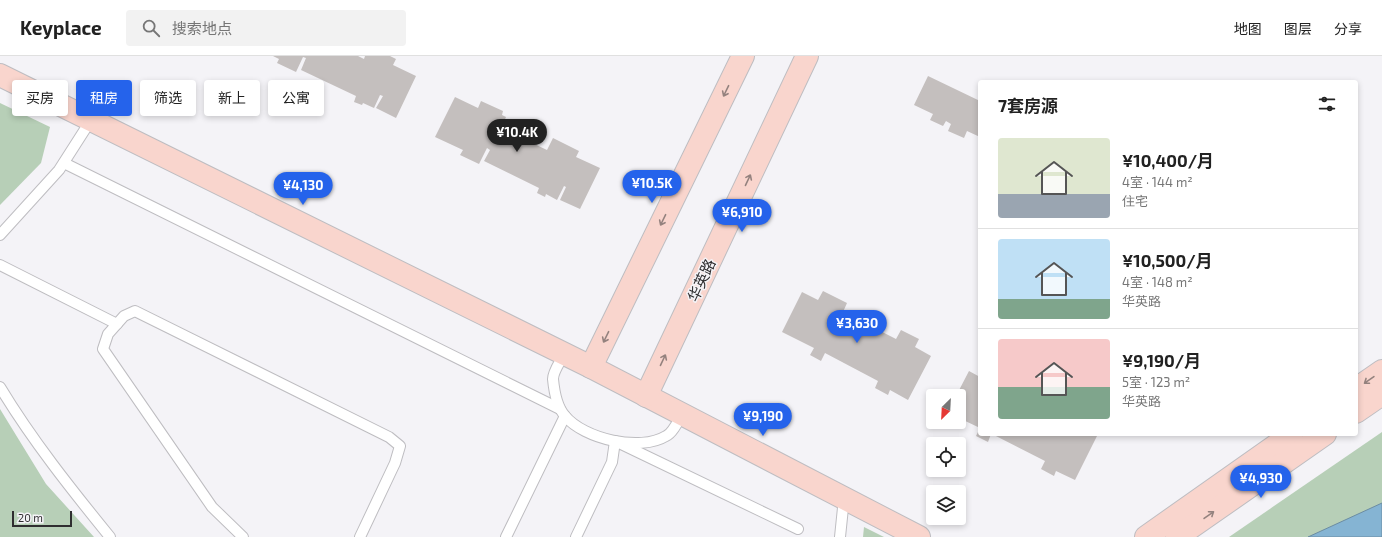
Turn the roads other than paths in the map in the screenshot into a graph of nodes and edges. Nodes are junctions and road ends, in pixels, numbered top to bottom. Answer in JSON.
{"nodes":[{"id":1,"x":743,"y":56,"type":"edge"},
{"id":2,"x":807,"y":56,"type":"edge"},
{"id":3,"x":0,"y":75,"type":"edge"},
{"id":4,"x":91,"y":120,"type":"junction"},
{"id":5,"x":64,"y":163,"type":"junction"},
{"id":6,"x":0,"y":235,"type":"edge"},
{"id":7,"x":0,"y":265,"type":"edge"},
{"id":8,"x":117,"y":324,"type":"junction"},
{"id":9,"x":564,"y":354,"type":"junction"},
{"id":10,"x":591,"y":367,"type":"junction"},
{"id":11,"x":1382,"y":371,"type":"edge"},
{"id":12,"x":0,"y":387,"type":"edge"},
{"id":13,"x":1358,"y":388,"type":"edge"},
{"id":14,"x":1382,"y":394,"type":"edge"},
{"id":15,"x":646,"y":396,"type":"junction"},
{"id":16,"x":1358,"y":411,"type":"edge"},
{"id":17,"x":563,"y":413,"type":"junction"},
{"id":18,"x":682,"y":414,"type":"junction"},
{"id":19,"x":1289,"y":436,"type":"edge"},
{"id":20,"x":1322,"y":436,"type":"edge"},
{"id":21,"x":615,"y":442,"type":"junction"},
{"id":22,"x":844,"y":498,"type":"junction"},
{"id":23,"x":798,"y":529,"type":"dead end"},
{"id":24,"x":110,"y":537,"type":"edge"},
{"id":25,"x":243,"y":537,"type":"edge"},
{"id":26,"x":360,"y":537,"type":"edge"},
{"id":27,"x":506,"y":537,"type":"edge"},
{"id":28,"x":576,"y":537,"type":"edge"},
{"id":29,"x":840,"y":537,"type":"edge"},
{"id":30,"x":919,"y":537,"type":"edge"},
{"id":31,"x":1146,"y":537,"type":"edge"},
{"id":32,"x":1177,"y":537,"type":"edge"}],
"edges":[{"from":1,"to":10,"type":"main road","one_way":true},
{"from":15,"to":2,"type":"main road","name":"华英路","one_way":true},
{"from":3,"to":4,"type":"main road"},
{"from":4,"to":5,"type":"lane"},
{"from":4,"to":9,"type":"main road"},
{"from":5,"to":6,"type":"lane"},
{"from":5,"to":17,"type":"lane"},
{"from":7,"to":8,"type":"lane"},
{"from":8,"to":25,"type":"lane"},
{"from":8,"to":26,"type":"lane"},
{"from":9,"to":10,"type":"main road"},
{"from":9,"to":17,"type":"lane"},
{"from":10,"to":15,"type":"main road"},
{"from":11,"to":13,"type":"main road","one_way":true},
{"from":12,"to":24,"type":"lane"},
{"from":14,"to":16,"type":"main road"},
{"from":15,"to":18,"type":"main road"},
{"from":17,"to":21,"type":"lane"},
{"from":17,"to":27,"type":"lane"},
{"from":18,"to":21,"type":"lane"},
{"from":18,"to":22,"type":"main road"},
{"from":19,"to":31,"type":"main road"},
{"from":32,"to":20,"type":"main road","one_way":true},
{"from":21,"to":23,"type":"lane"},
{"from":21,"to":28,"type":"lane"},
{"from":22,"to":29,"type":"lane"},
{"from":22,"to":30,"type":"main road"}]}
